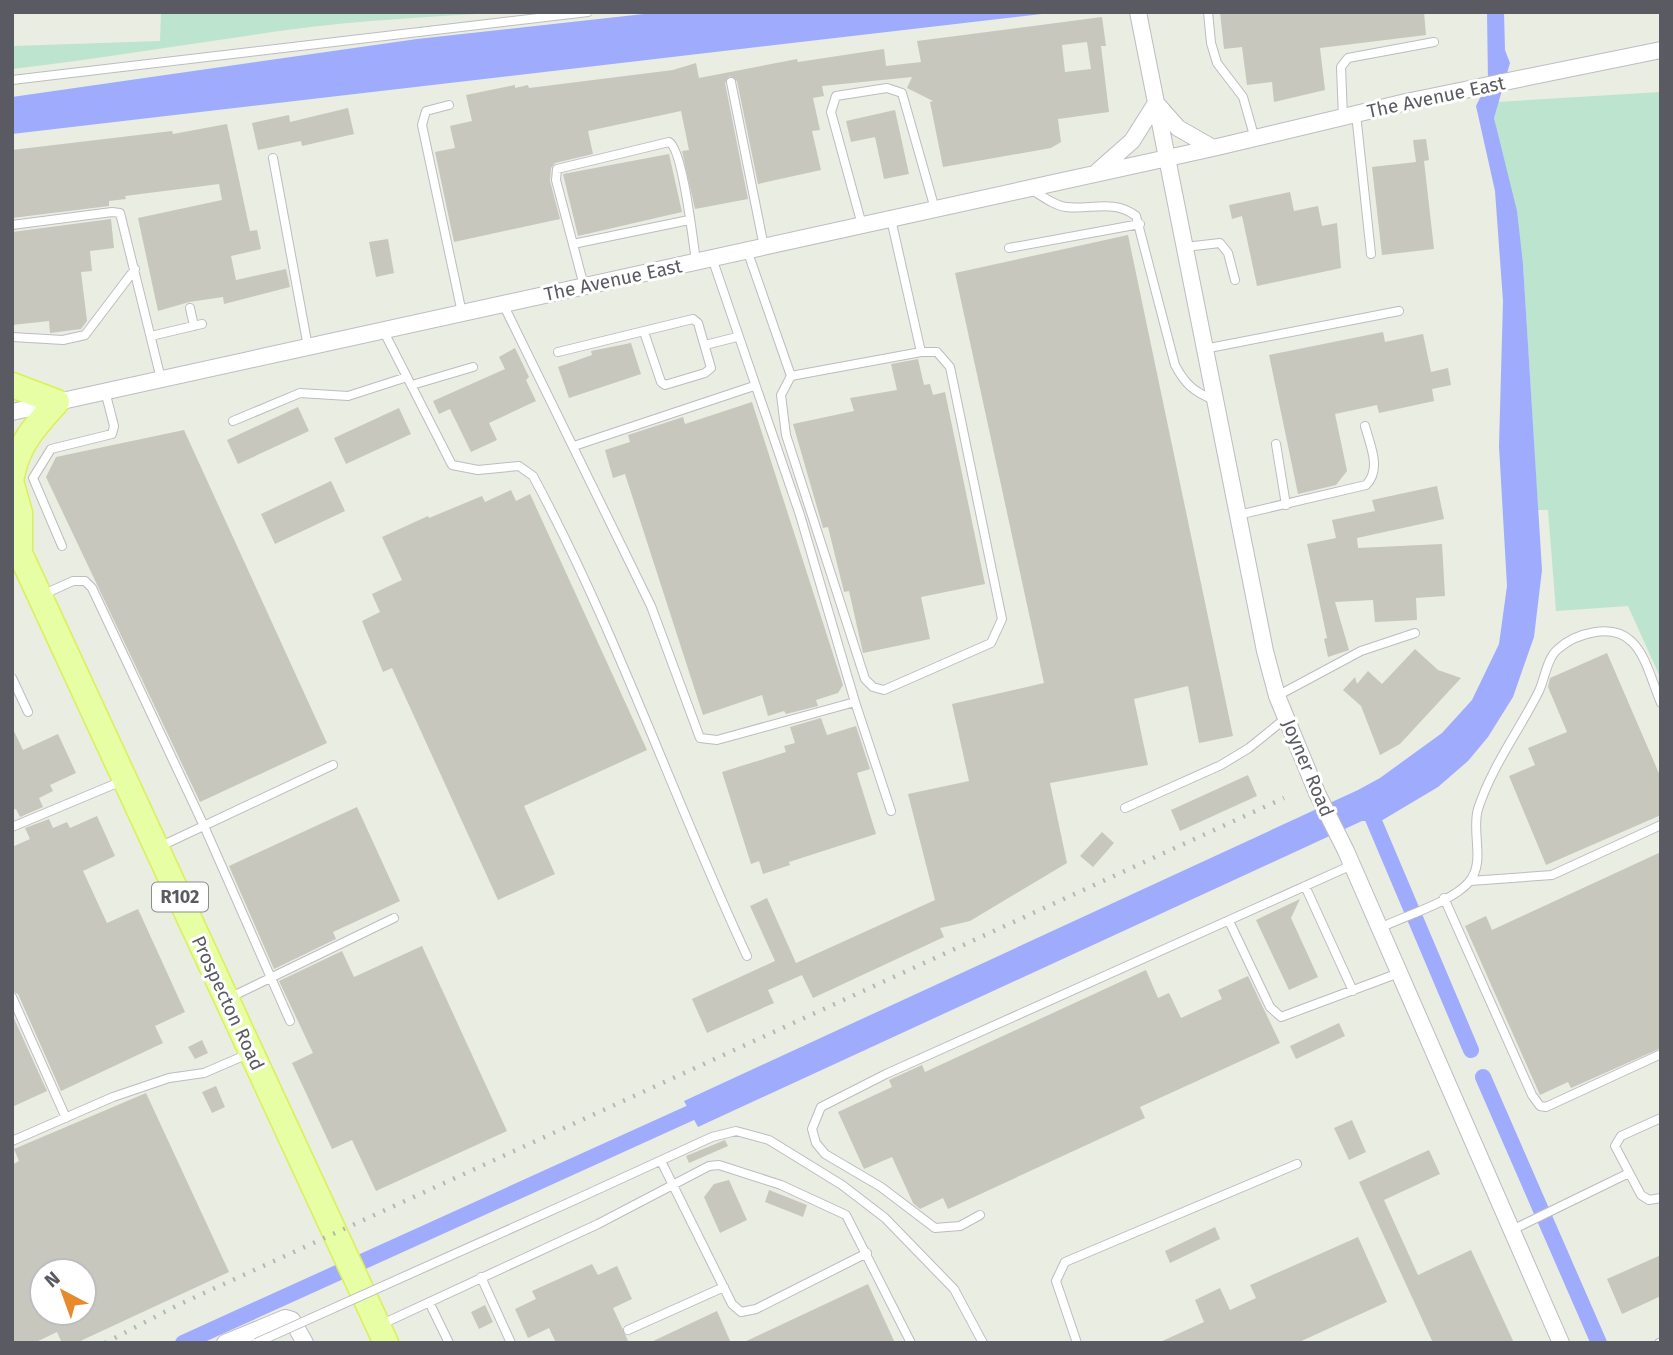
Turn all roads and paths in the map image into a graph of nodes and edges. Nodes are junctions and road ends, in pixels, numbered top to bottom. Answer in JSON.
{"nodes":[{"id":1,"x":588,"y":12,"type":"edge"},
{"id":2,"x":1138,"y":12,"type":"edge"},
{"id":3,"x":1208,"y":12,"type":"edge"},
{"id":4,"x":1434,"y":42,"type":"dead end"},
{"id":5,"x":1661,"y":50,"type":"edge"},
{"id":6,"x":12,"y":80,"type":"edge"},
{"id":7,"x":731,"y":82,"type":"dead end"},
{"id":8,"x":1156,"y":103,"type":"junction"},
{"id":9,"x":449,"y":106,"type":"dead end"},
{"id":10,"x":1350,"y":116,"type":"junction"},
{"id":11,"x":1255,"y":139,"type":"junction"},
{"id":12,"x":1213,"y":148,"type":"junction"},
{"id":13,"x":273,"y":158,"type":"dead end"},
{"id":14,"x":1167,"y":158,"type":"junction"},
{"id":15,"x":1093,"y":175,"type":"junction"},
{"id":16,"x":1029,"y":189,"type":"junction"},
{"id":17,"x":934,"y":209,"type":"junction"},
{"id":18,"x":891,"y":219,"type":"junction"},
{"id":19,"x":689,"y":220,"type":"junction"},
{"id":20,"x":1140,"y":224,"type":"junction"},
{"id":21,"x":12,"y":225,"type":"edge"},
{"id":22,"x":862,"y":225,"type":"junction"},
{"id":23,"x":573,"y":244,"type":"junction"},
{"id":24,"x":764,"y":247,"type":"junction"},
{"id":25,"x":1184,"y":247,"type":"junction"},
{"id":26,"x":1009,"y":248,"type":"dead end"},
{"id":27,"x":747,"y":250,"type":"junction"},
{"id":28,"x":1371,"y":254,"type":"dead end"},
{"id":29,"x":704,"y":260,"type":"junction"},
{"id":30,"x":135,"y":269,"type":"junction"},
{"id":31,"x":1235,"y":281,"type":"dead end"},
{"id":32,"x":584,"y":286,"type":"junction"},
{"id":33,"x":503,"y":304,"type":"junction"},
{"id":34,"x":190,"y":308,"type":"dead end"},
{"id":35,"x":1399,"y":311,"type":"dead end"},
{"id":36,"x":462,"y":313,"type":"junction"},
{"id":37,"x":383,"y":330,"type":"junction"},
{"id":38,"x":644,"y":332,"type":"junction"},
{"id":39,"x":151,"y":336,"type":"junction"},
{"id":40,"x":12,"y":337,"type":"edge"},
{"id":41,"x":737,"y":337,"type":"junction"},
{"id":42,"x":705,"y":345,"type":"junction"},
{"id":43,"x":308,"y":347,"type":"junction"},
{"id":44,"x":1204,"y":349,"type":"junction"},
{"id":45,"x":558,"y":352,"type":"dead end"},
{"id":46,"x":921,"y":352,"type":"junction"},
{"id":47,"x":472,"y":367,"type":"dead end"},
{"id":48,"x":791,"y":376,"type":"junction"},
{"id":49,"x":162,"y":379,"type":"junction"},
{"id":50,"x":410,"y":381,"type":"junction"},
{"id":51,"x":12,"y":385,"type":"edge"},
{"id":52,"x":754,"y":386,"type":"junction"},
{"id":53,"x":105,"y":391,"type":"junction"},
{"id":54,"x":1214,"y":400,"type":"junction"},
{"id":55,"x":57,"y":402,"type":"junction"},
{"id":56,"x":12,"y":412,"type":"edge"},
{"id":57,"x":233,"y":421,"type":"dead end"},
{"id":58,"x":1365,"y":426,"type":"dead end"},
{"id":59,"x":1276,"y":444,"type":"dead end"},
{"id":60,"x":574,"y":446,"type":"junction"},
{"id":61,"x":12,"y":475,"type":"edge"},
{"id":62,"x":12,"y":484,"type":"edge"},
{"id":63,"x":1286,"y":505,"type":"junction"},
{"id":64,"x":1238,"y":515,"type":"junction"},
{"id":65,"x":16,"y":541,"type":"edge"},
{"id":66,"x":62,"y":545,"type":"dead end"},
{"id":67,"x":42,"y":595,"type":"junction"},
{"id":68,"x":1415,"y":633,"type":"dead end"},
{"id":69,"x":12,"y":678,"type":"edge"},
{"id":70,"x":1278,"y":696,"type":"junction"},
{"id":71,"x":855,"y":702,"type":"junction"},
{"id":72,"x":1661,"y":703,"type":"edge"},
{"id":73,"x":28,"y":712,"type":"dead end"},
{"id":74,"x":1286,"y":718,"type":"junction"},
{"id":75,"x":333,"y":765,"type":"dead end"},
{"id":76,"x":126,"y":779,"type":"junction"},
{"id":77,"x":1125,"y":808,"type":"dead end"},
{"id":78,"x":891,"y":811,"type":"dead end"},
{"id":79,"x":1661,"y":825,"type":"edge"},
{"id":80,"x":204,"y":826,"type":"junction"},
{"id":81,"x":12,"y":827,"type":"edge"},
{"id":82,"x":157,"y":848,"type":"junction"},
{"id":83,"x":1349,"y":858,"type":"junction"},
{"id":84,"x":1470,"y":881,"type":"junction"},
{"id":85,"x":1305,"y":887,"type":"junction"},
{"id":86,"x":1444,"y":898,"type":"junction"},
{"id":87,"x":394,"y":918,"type":"dead end"},
{"id":88,"x":1229,"y":921,"type":"junction"},
{"id":89,"x":1380,"y":928,"type":"junction"},
{"id":90,"x":747,"y":956,"type":"dead end"},
{"id":91,"x":1399,"y":973,"type":"junction"},
{"id":92,"x":270,"y":978,"type":"junction"},
{"id":93,"x":1353,"y":991,"type":"junction"},
{"id":94,"x":12,"y":997,"type":"edge"},
{"id":95,"x":227,"y":999,"type":"junction"},
{"id":96,"x":289,"y":1021,"type":"dead end"},
{"id":97,"x":251,"y":1052,"type":"junction"},
{"id":98,"x":1661,"y":1054,"type":"edge"},
{"id":99,"x":66,"y":1118,"type":"junction"},
{"id":100,"x":1661,"y":1118,"type":"edge"},
{"id":101,"x":12,"y":1141,"type":"edge"},
{"id":102,"x":661,"y":1161,"type":"junction"},
{"id":103,"x":1297,"y":1164,"type":"dead end"},
{"id":104,"x":1629,"y":1173,"type":"junction"},
{"id":105,"x":674,"y":1185,"type":"junction"},
{"id":106,"x":1661,"y":1198,"type":"edge"},
{"id":107,"x":979,"y":1215,"type":"dead end"},
{"id":108,"x":1512,"y":1230,"type":"junction"},
{"id":109,"x":867,"y":1253,"type":"junction"},
{"id":110,"x":481,"y":1277,"type":"junction"},
{"id":111,"x":724,"y":1287,"type":"junction"},
{"id":112,"x":429,"y":1301,"type":"junction"},
{"id":113,"x":628,"y":1330,"type":"dead end"},
{"id":114,"x":380,"y":1337,"type":"edge"},
{"id":115,"x":225,"y":1343,"type":"edge"},
{"id":116,"x":256,"y":1343,"type":"edge"},
{"id":117,"x":305,"y":1343,"type":"edge"},
{"id":118,"x":449,"y":1343,"type":"edge"},
{"id":119,"x":511,"y":1343,"type":"edge"},
{"id":120,"x":911,"y":1343,"type":"edge"},
{"id":121,"x":983,"y":1343,"type":"edge"},
{"id":122,"x":1077,"y":1343,"type":"edge"},
{"id":123,"x":1561,"y":1343,"type":"edge"}],
"edges":[{"from":1,"to":6,"type":"lane"},
{"from":2,"to":8,"type":"street","name":"Joyner Road"},
{"from":3,"to":11,"type":"lane"},
{"from":4,"to":10,"type":"lane"},
{"from":5,"to":10,"type":"street","name":"The Avenue East"},
{"from":7,"to":24,"type":"lane"},
{"from":8,"to":12,"type":"street"},
{"from":8,"to":14,"type":"street","name":"Joyner Road"},
{"from":8,"to":15,"type":"street"},
{"from":9,"to":36,"type":"lane"},
{"from":10,"to":11,"type":"street","name":"The Avenue East"},
{"from":10,"to":28,"type":"lane"},
{"from":11,"to":12,"type":"street","name":"The Avenue East"},
{"from":12,"to":14,"type":"street","name":"The Avenue East"},
{"from":13,"to":43,"type":"lane"},
{"from":14,"to":15,"type":"street","name":"The Avenue East"},
{"from":14,"to":25,"type":"street","name":"Joyner Road"},
{"from":15,"to":16,"type":"street","name":"The Avenue East"},
{"from":16,"to":17,"type":"street","name":"The Avenue East"},
{"from":16,"to":20,"type":"lane"},
{"from":17,"to":18,"type":"street","name":"The Avenue East"},
{"from":17,"to":22,"type":"lane"},
{"from":18,"to":22,"type":"street","name":"The Avenue East"},
{"from":18,"to":46,"type":"lane"},
{"from":19,"to":23,"type":"lane"},
{"from":19,"to":23,"type":"lane"},
{"from":19,"to":29,"type":"lane"},
{"from":20,"to":26,"type":"lane"},
{"from":20,"to":54,"type":"lane"},
{"from":21,"to":30,"type":"lane"},
{"from":22,"to":24,"type":"street","name":"The Avenue East"},
{"from":23,"to":32,"type":"lane"},
{"from":24,"to":27,"type":"street","name":"The Avenue East"},
{"from":25,"to":31,"type":"lane"},
{"from":25,"to":44,"type":"street","name":"Joyner Road"},
{"from":27,"to":29,"type":"street","name":"The Avenue East"},
{"from":27,"to":48,"type":"lane"},
{"from":29,"to":32,"type":"street","name":"The Avenue East"},
{"from":29,"to":41,"type":"lane"},
{"from":30,"to":39,"type":"lane"},
{"from":30,"to":40,"type":"lane"},
{"from":32,"to":33,"type":"street","name":"The Avenue East"},
{"from":33,"to":36,"type":"street","name":"The Avenue East"},
{"from":33,"to":60,"type":"lane"},
{"from":34,"to":39,"type":"lane"},
{"from":35,"to":44,"type":"lane"},
{"from":36,"to":37,"type":"street","name":"The Avenue East"},
{"from":37,"to":43,"type":"street","name":"The Avenue East"},
{"from":37,"to":50,"type":"lane"},
{"from":38,"to":42,"type":"lane"},
{"from":38,"to":42,"type":"lane"},
{"from":38,"to":45,"type":"lane"},
{"from":39,"to":49,"type":"lane"},
{"from":41,"to":42,"type":"lane"},
{"from":41,"to":52,"type":"lane"},
{"from":43,"to":49,"type":"street","name":"The Avenue East"},
{"from":44,"to":54,"type":"street","name":"Joyner Road"},
{"from":46,"to":48,"type":"lane"},
{"from":46,"to":48,"type":"lane"},
{"from":47,"to":50,"type":"lane"},
{"from":49,"to":53,"type":"street","name":"The Avenue East"},
{"from":50,"to":57,"type":"lane"},
{"from":50,"to":90,"type":"lane"},
{"from":51,"to":55,"type":"main road"},
{"from":52,"to":60,"type":"lane"},
{"from":52,"to":71,"type":"lane"},
{"from":53,"to":55,"type":"street","name":"The Avenue East"},
{"from":53,"to":66,"type":"lane"},
{"from":54,"to":64,"type":"street","name":"Joyner Road"},
{"from":55,"to":56,"type":"street","name":"The Avenue East"},
{"from":55,"to":61,"type":"main road"},
{"from":58,"to":63,"type":"lane"},
{"from":59,"to":63,"type":"lane"},
{"from":60,"to":71,"type":"lane"},
{"from":62,"to":65,"type":"main road","number":"R102"},
{"from":63,"to":64,"type":"lane"},
{"from":64,"to":70,"type":"street","name":"Joyner Road"},
{"from":65,"to":67,"type":"main road","name":"Prospecton Road","number":"R102"},
{"from":67,"to":76,"type":"main road","name":"Prospecton Road","number":"R102"},
{"from":67,"to":80,"type":"lane"},
{"from":68,"to":70,"type":"lane"},
{"from":69,"to":73,"type":"lane"},
{"from":70,"to":74,"type":"street","name":"Joyner Road"},
{"from":71,"to":78,"type":"lane"},
{"from":72,"to":84,"type":"lane"},
{"from":74,"to":77,"type":"lane"},
{"from":74,"to":83,"type":"street","name":"Joyner Road"},
{"from":75,"to":80,"type":"lane"},
{"from":76,"to":81,"type":"lane"},
{"from":76,"to":82,"type":"main road","name":"Prospecton Road","number":"R102"},
{"from":79,"to":84,"type":"lane"},
{"from":80,"to":82,"type":"lane"},
{"from":80,"to":92,"type":"lane"},
{"from":82,"to":95,"type":"main road","name":"Prospecton Road","number":"R102"},
{"from":83,"to":85,"type":"lane"},
{"from":83,"to":89,"type":"street","name":"Joyner Road"},
{"from":84,"to":86,"type":"lane"},
{"from":85,"to":88,"type":"lane"},
{"from":85,"to":93,"type":"lane"},
{"from":86,"to":89,"type":"lane"},
{"from":86,"to":98,"type":"lane"},
{"from":87,"to":92,"type":"lane"},
{"from":88,"to":93,"type":"lane"},
{"from":88,"to":107,"type":"lane"},
{"from":89,"to":91,"type":"street","name":"Joyner Road"},
{"from":91,"to":93,"type":"lane"},
{"from":91,"to":108,"type":"street","name":"Joyner Road"},
{"from":92,"to":95,"type":"lane"},
{"from":92,"to":96,"type":"lane"},
{"from":94,"to":99,"type":"lane"},
{"from":95,"to":97,"type":"main road","name":"Prospecton Road","number":"R102"},
{"from":97,"to":99,"type":"lane"},
{"from":97,"to":114,"type":"main road","name":"Prospecton Road","number":"R102"},
{"from":99,"to":101,"type":"lane"},
{"from":100,"to":104,"type":"lane"},
{"from":102,"to":105,"type":"lane"},
{"from":102,"to":116,"type":"lane","bridge":true},
{"from":102,"to":121,"type":"lane"},
{"from":103,"to":122,"type":"lane"},
{"from":104,"to":106,"type":"lane"},
{"from":104,"to":108,"type":"lane"},
{"from":105,"to":109,"type":"lane"},
{"from":105,"to":110,"type":"lane"},
{"from":105,"to":111,"type":"lane"},
{"from":108,"to":123,"type":"street","name":"Joyner Road"},
{"from":109,"to":111,"type":"lane"},
{"from":109,"to":120,"type":"lane"},
{"from":110,"to":112,"type":"lane"},
{"from":110,"to":119,"type":"lane"},
{"from":111,"to":113,"type":"lane"},
{"from":112,"to":114,"type":"lane"},
{"from":112,"to":118,"type":"lane"},
{"from":115,"to":117,"type":"street"}]}
